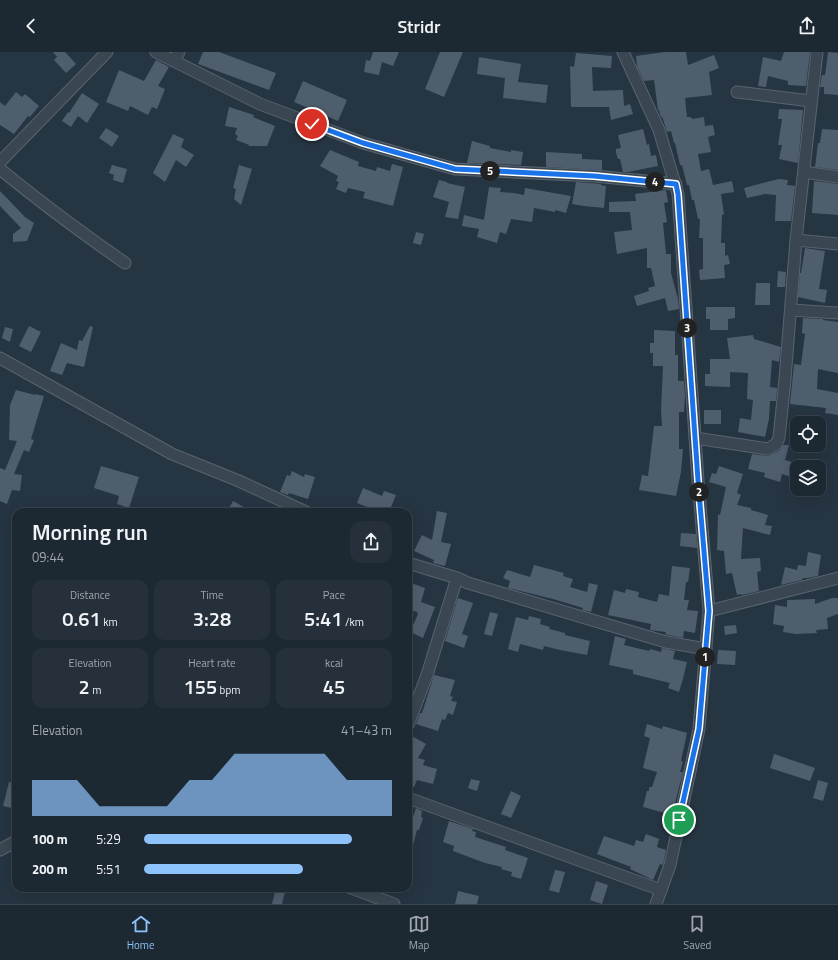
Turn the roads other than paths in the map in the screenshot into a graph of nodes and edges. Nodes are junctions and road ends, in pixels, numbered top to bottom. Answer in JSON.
{"nodes":[{"id":1,"x":106,"y":52,"type":"edge"},
{"id":2,"x":156,"y":52,"type":"edge"},
{"id":3,"x":623,"y":52,"type":"edge"},
{"id":4,"x":816,"y":52,"type":"edge"},
{"id":5,"x":177,"y":57,"type":"edge"},
{"id":6,"x":737,"y":92,"type":"dead end"},
{"id":7,"x":811,"y":101,"type":"junction"},
{"id":8,"x":0,"y":162,"type":"edge"},
{"id":9,"x":0,"y":169,"type":"edge"},
{"id":10,"x":804,"y":172,"type":"junction"},
{"id":11,"x":838,"y":177,"type":"edge"},
{"id":12,"x":676,"y":184,"type":"junction"},
{"id":13,"x":796,"y":240,"type":"junction"},
{"id":14,"x":838,"y":244,"type":"edge"},
{"id":15,"x":125,"y":262,"type":"dead end"},
{"id":16,"x":791,"y":310,"type":"junction"},
{"id":17,"x":838,"y":313,"type":"edge"},
{"id":18,"x":0,"y":358,"type":"edge"},
{"id":19,"x":695,"y":438,"type":"junction"},
{"id":20,"x":297,"y":508,"type":"edge"},
{"id":21,"x":412,"y":564,"type":"edge"},
{"id":22,"x":457,"y":578,"type":"junction"},
{"id":23,"x":838,"y":578,"type":"edge"},
{"id":24,"x":709,"y":611,"type":"junction"},
{"id":25,"x":706,"y":649,"type":"junction"},
{"id":26,"x":412,"y":714,"type":"edge"},
{"id":27,"x":412,"y":799,"type":"edge"},
{"id":28,"x":12,"y":843,"type":"edge"},
{"id":29,"x":0,"y":850,"type":"edge"},
{"id":30,"x":661,"y":890,"type":"junction"},
{"id":31,"x":362,"y":892,"type":"edge"},
{"id":32,"x":394,"y":904,"type":"edge"},
{"id":33,"x":656,"y":904,"type":"edge"}],
"edges":[{"from":1,"to":8,"type":"street"},
{"from":2,"to":5,"type":"street"},
{"from":3,"to":12,"type":"street"},
{"from":4,"to":7,"type":"street"},
{"from":5,"to":12,"type":"street"},
{"from":6,"to":7,"type":"street"},
{"from":7,"to":10,"type":"street"},
{"from":9,"to":15,"type":"street"},
{"from":10,"to":11,"type":"street"},
{"from":10,"to":13,"type":"street"},
{"from":12,"to":19,"type":"street"},
{"from":13,"to":14,"type":"street"},
{"from":13,"to":16,"type":"street"},
{"from":16,"to":17,"type":"street"},
{"from":16,"to":19,"type":"street"},
{"from":18,"to":20,"type":"street"},
{"from":19,"to":24,"type":"street"},
{"from":21,"to":22,"type":"street"},
{"from":22,"to":25,"type":"street"},
{"from":22,"to":26,"type":"street"},
{"from":23,"to":24,"type":"street"},
{"from":24,"to":25,"type":"street"},
{"from":25,"to":30,"type":"street"},
{"from":27,"to":30,"type":"street"},
{"from":28,"to":29,"type":"street"},
{"from":30,"to":33,"type":"street"},
{"from":31,"to":32,"type":"street"}]}
